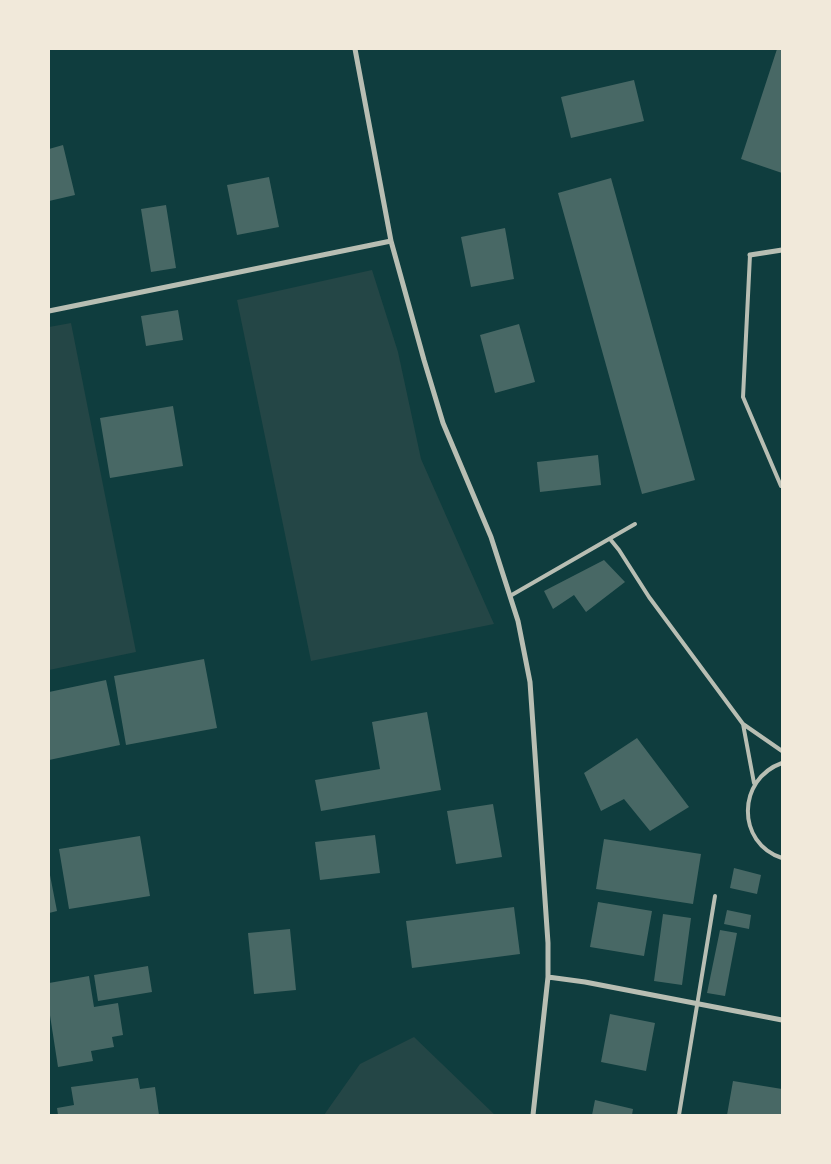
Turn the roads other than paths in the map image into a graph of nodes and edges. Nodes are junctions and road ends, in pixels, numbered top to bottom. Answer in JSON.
{"nodes":[{"id":1,"x":355,"y":49,"type":"edge"},
{"id":2,"x":392,"y":241,"type":"junction"},
{"id":3,"x":782,"y":250,"type":"edge"},
{"id":4,"x":750,"y":255,"type":"joint"},
{"id":5,"x":49,"y":310,"type":"edge"},
{"id":6,"x":781,"y":486,"type":"edge"},
{"id":7,"x":635,"y":524,"type":"dead end"},
{"id":8,"x":610,"y":539,"type":"junction"},
{"id":9,"x":510,"y":596,"type":"junction"},
{"id":10,"x":743,"y":724,"type":"junction"},
{"id":11,"x":782,"y":751,"type":"edge"},
{"id":12,"x":782,"y":763,"type":"edge"},
{"id":13,"x":755,"y":784,"type":"junction"},
{"id":14,"x":782,"y":858,"type":"edge"},
{"id":15,"x":714,"y":896,"type":"dead end"},
{"id":16,"x":548,"y":977,"type":"junction"},
{"id":17,"x":697,"y":1003,"type":"junction"},
{"id":18,"x":782,"y":1020,"type":"edge"},
{"id":19,"x":533,"y":1115,"type":"edge"},
{"id":20,"x":679,"y":1115,"type":"edge"}],
"edges":[{"from":1,"to":2,"type":"street"},
{"from":2,"to":5,"type":"street"},
{"from":2,"to":9,"type":"street"},
{"from":3,"to":4,"type":"street"},
{"from":4,"to":6,"type":"lane"},
{"from":7,"to":8,"type":"lane"},
{"from":8,"to":9,"type":"lane"},
{"from":8,"to":10,"type":"lane"},
{"from":9,"to":16,"type":"street"},
{"from":10,"to":11,"type":"lane"},
{"from":10,"to":13,"type":"lane"},
{"from":12,"to":13,"type":"lane"},
{"from":13,"to":14,"type":"lane"},
{"from":15,"to":17,"type":"lane"},
{"from":16,"to":17,"type":"street"},
{"from":16,"to":19,"type":"street"},
{"from":17,"to":18,"type":"street"},
{"from":17,"to":20,"type":"lane"}]}
